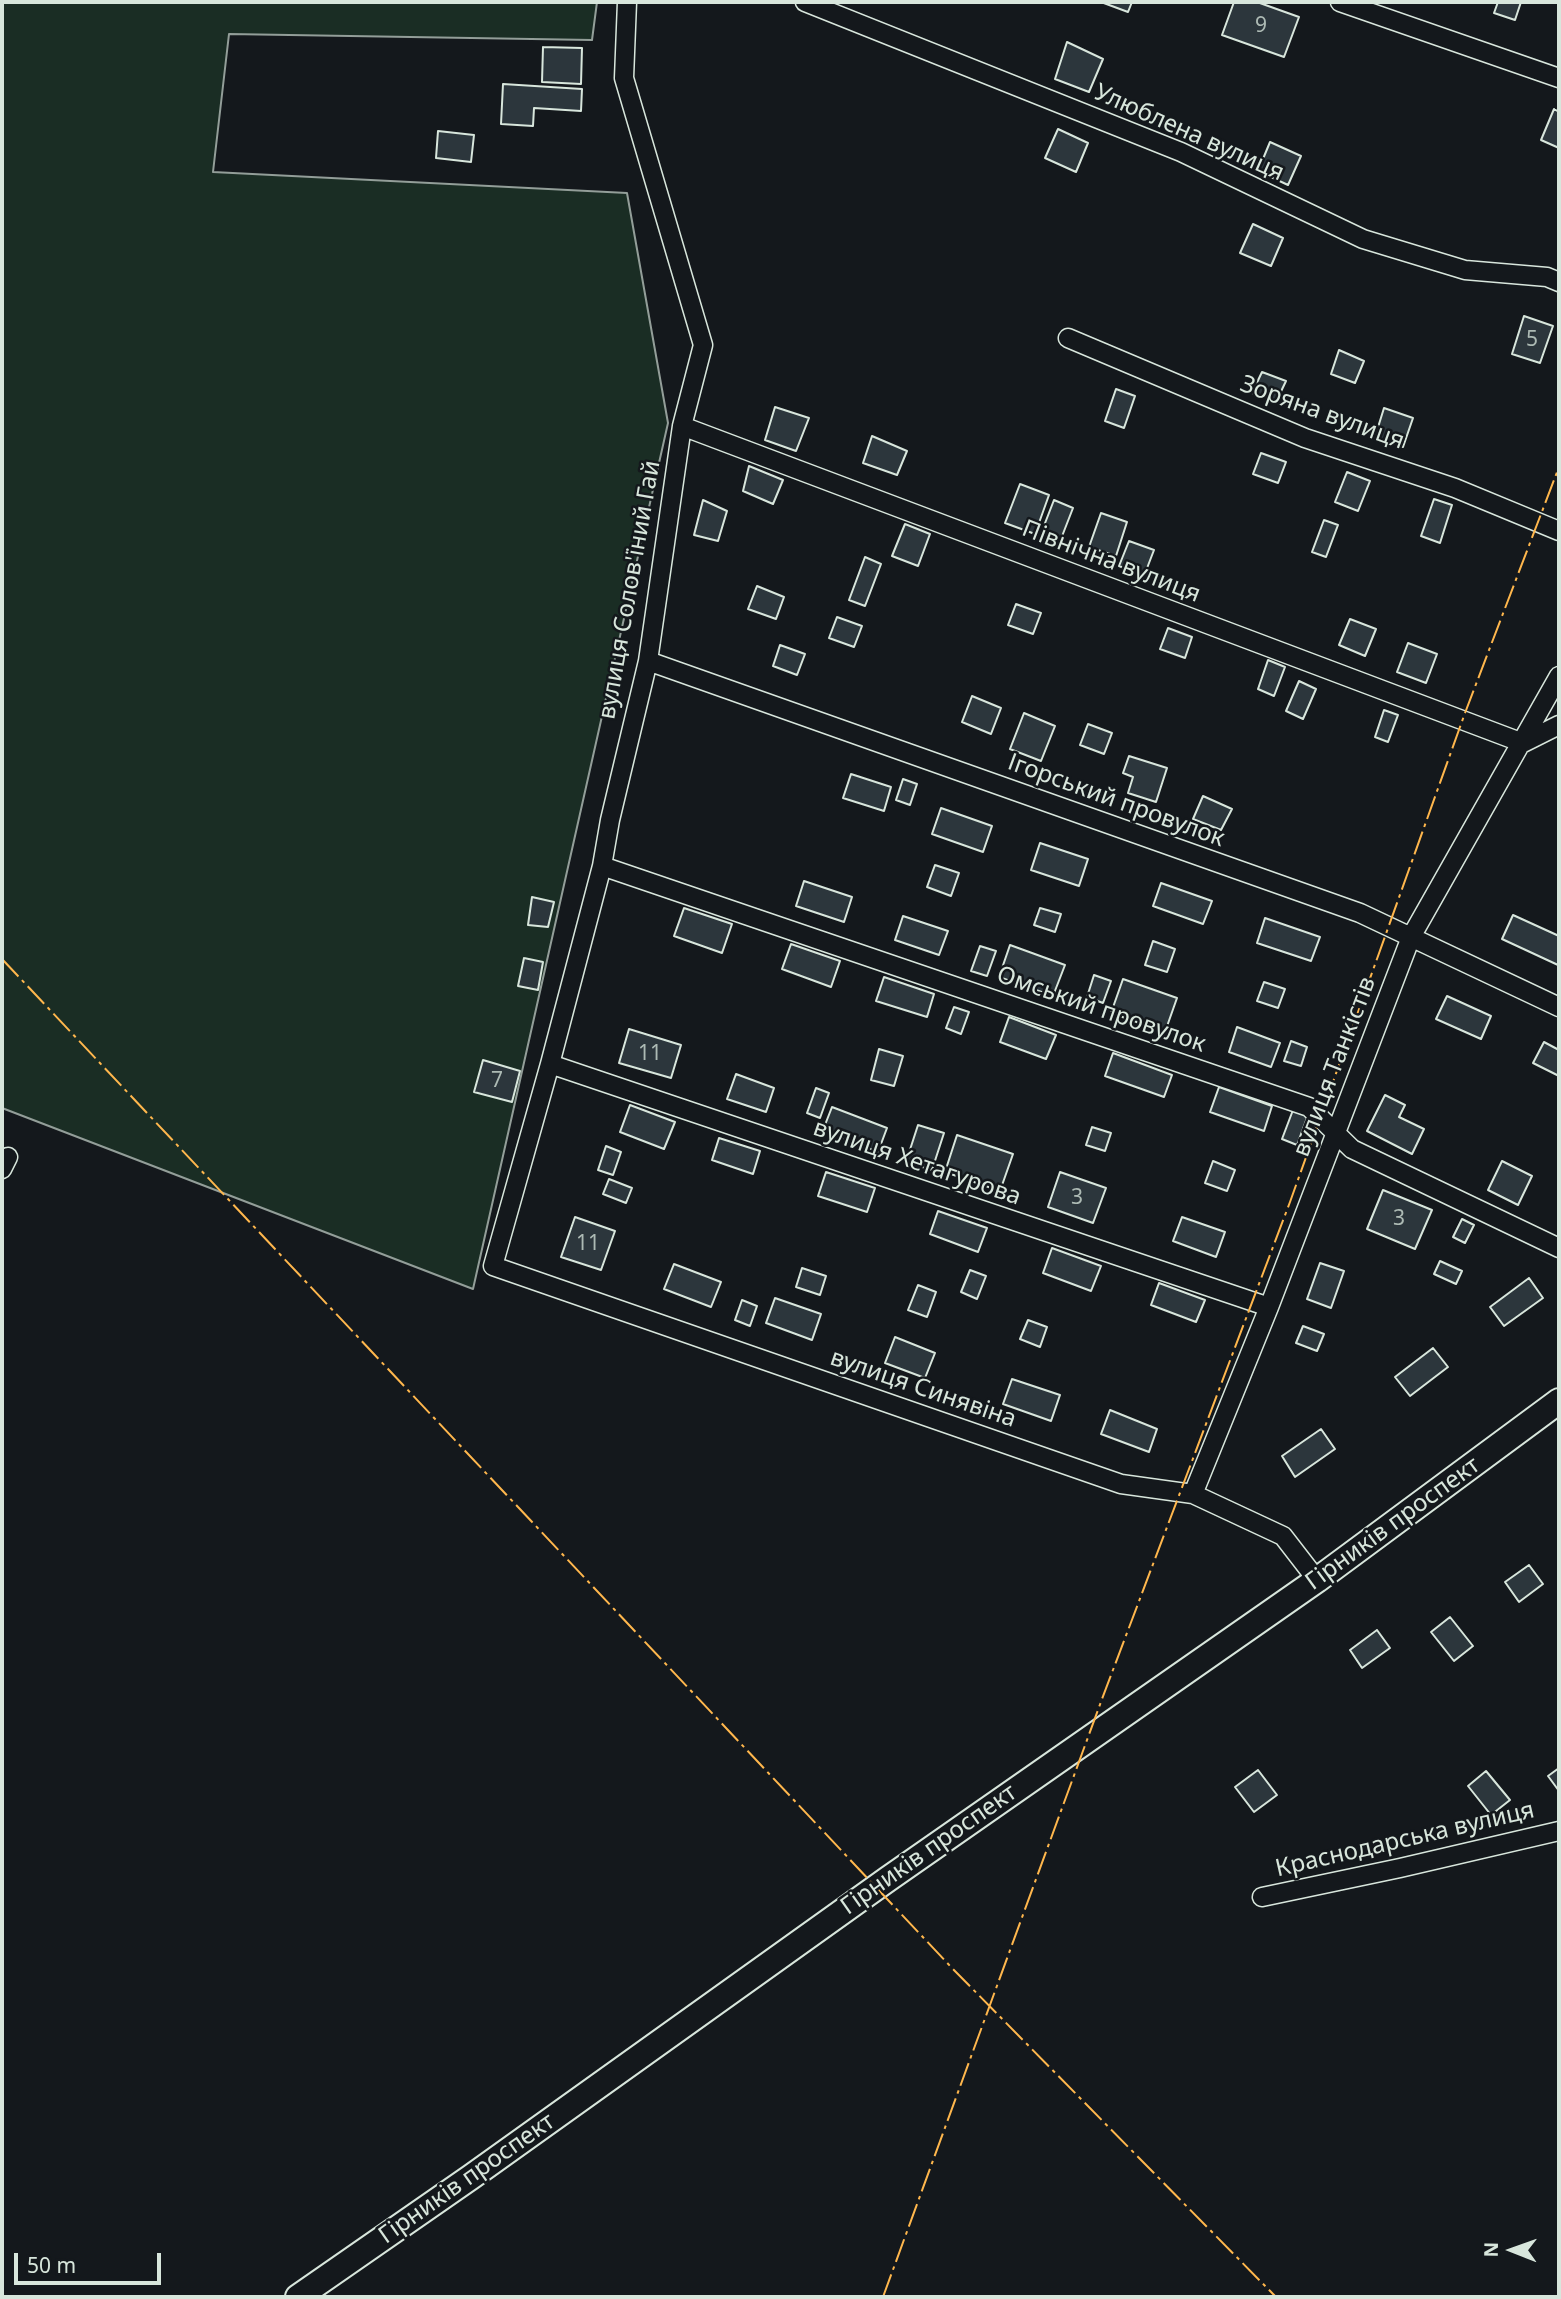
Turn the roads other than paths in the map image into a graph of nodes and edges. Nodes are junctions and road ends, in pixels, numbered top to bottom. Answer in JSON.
{"nodes":[{"id":1,"x":626,"y":2,"type":"edge"},
{"id":2,"x":805,"y":2,"type":"edge"},
{"id":3,"x":1340,"y":2,"type":"edge"},
{"id":4,"x":1559,"y":78,"type":"edge"},
{"id":5,"x":1559,"y":282,"type":"edge"},
{"id":6,"x":1068,"y":338,"type":"dead end"},
{"id":7,"x":682,"y":426,"type":"junction"},
{"id":8,"x":1559,"y":531,"type":"edge"},
{"id":9,"x":648,"y":661,"type":"junction"},
{"id":10,"x":1559,"y":676,"type":"edge"},
{"id":11,"x":1559,"y":725,"type":"edge"},
{"id":12,"x":1523,"y":743,"type":"junction"},
{"id":13,"x":602,"y":866,"type":"junction"},
{"id":14,"x":1411,"y":937,"type":"junction"},
{"id":15,"x":1559,"y":1007,"type":"edge"},
{"id":16,"x":550,"y":1065,"type":"junction"},
{"id":17,"x":1335,"y":1132,"type":"junction"},
{"id":18,"x":1559,"y":1248,"type":"edge"},
{"id":19,"x":493,"y":1266,"type":"joint"},
{"id":20,"x":1269,"y":1307,"type":"junction"},
{"id":21,"x":1559,"y":1401,"type":"edge"},
{"id":22,"x":1193,"y":1494,"type":"junction"},
{"id":23,"x":1317,"y":1580,"type":"junction"},
{"id":24,"x":1559,"y":1831,"type":"edge"},
{"id":25,"x":1262,"y":1897,"type":"dead end"},
{"id":26,"x":298,"y":2297,"type":"edge"}],
"edges":[{"from":1,"to":7,"type":"street","name":"вулиця Солов'їний Гай"},
{"from":2,"to":5,"type":"street","name":"Улюблена вулиця"},
{"from":3,"to":4,"type":"street"},
{"from":6,"to":8,"type":"street","name":"Зоряна вулиця"},
{"from":7,"to":9,"type":"street","name":"вулиця Солов'їний Гай"},
{"from":7,"to":12,"type":"street","name":"Північна вулиця"},
{"from":9,"to":13,"type":"street","name":"вулиця Солов'їний Гай"},
{"from":9,"to":14,"type":"street","name":"Ігорський провулок"},
{"from":10,"to":12,"type":"street","name":"вулиця Танкістів"},
{"from":11,"to":12,"type":"street"},
{"from":12,"to":14,"type":"street","name":"вулиця Танкістів"},
{"from":13,"to":16,"type":"street","name":"вулиця Солов'їний Гай"},
{"from":13,"to":17,"type":"street","name":"Омський провулок"},
{"from":14,"to":15,"type":"street","name":"Ігорський провулок"},
{"from":14,"to":17,"type":"street","name":"вулиця Танкістів"},
{"from":16,"to":19,"type":"street","name":"вулиця Солов'їний Гай"},
{"from":16,"to":20,"type":"street","name":"вулиця Хетагурова"},
{"from":17,"to":18,"type":"street","name":"Омський провулок"},
{"from":17,"to":20,"type":"street","name":"вулиця Танкістів"},
{"from":19,"to":22,"type":"street","name":"вулиця Синявіна"},
{"from":20,"to":22,"type":"street","name":"вулиця Танкістів"},
{"from":21,"to":23,"type":"main road","name":"Гірників проспект"},
{"from":22,"to":23,"type":"street","name":"вулиця Синявіна"},
{"from":23,"to":26,"type":"main road","name":"Гірників проспект"},
{"from":24,"to":25,"type":"street","name":"Краснодарська вулиця"}]}
